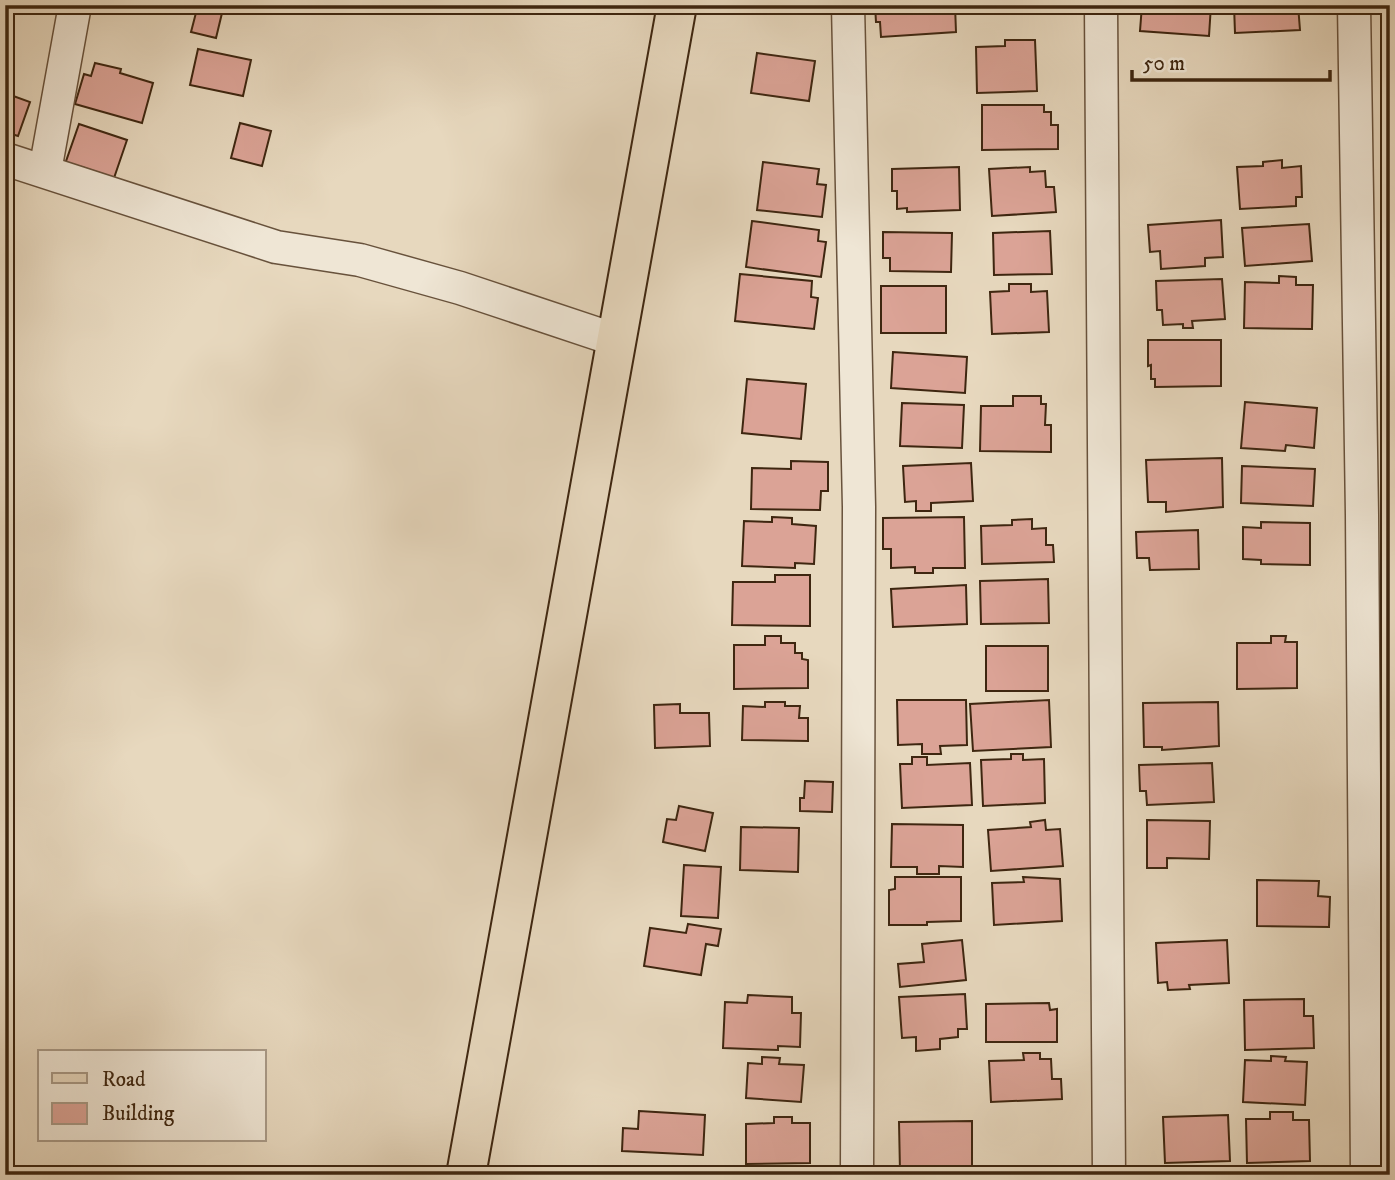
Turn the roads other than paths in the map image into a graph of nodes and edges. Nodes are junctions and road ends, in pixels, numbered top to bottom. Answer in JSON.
{"nodes":[{"id":1,"x":75,"y":5,"type":"edge"},
{"id":2,"x":677,"y":5,"type":"edge"},
{"id":3,"x":848,"y":5,"type":"edge"},
{"id":4,"x":1101,"y":5,"type":"edge"},
{"id":5,"x":1354,"y":5,"type":"edge"},
{"id":6,"x":5,"y":159,"type":"edge"},
{"id":7,"x":45,"y":171,"type":"junction"},
{"id":8,"x":616,"y":340,"type":"junction"},
{"id":9,"x":467,"y":1175,"type":"edge"},
{"id":10,"x":857,"y":1175,"type":"edge"},
{"id":11,"x":1109,"y":1175,"type":"edge"},
{"id":12,"x":1367,"y":1175,"type":"edge"}],
"edges":[{"from":1,"to":7,"type":"street"},
{"from":2,"to":8,"type":"main road"},
{"from":3,"to":10,"type":"street"},
{"from":4,"to":11,"type":"street"},
{"from":5,"to":12,"type":"street"},
{"from":6,"to":7,"type":"street"},
{"from":7,"to":8,"type":"street"},
{"from":8,"to":9,"type":"main road"}]}
